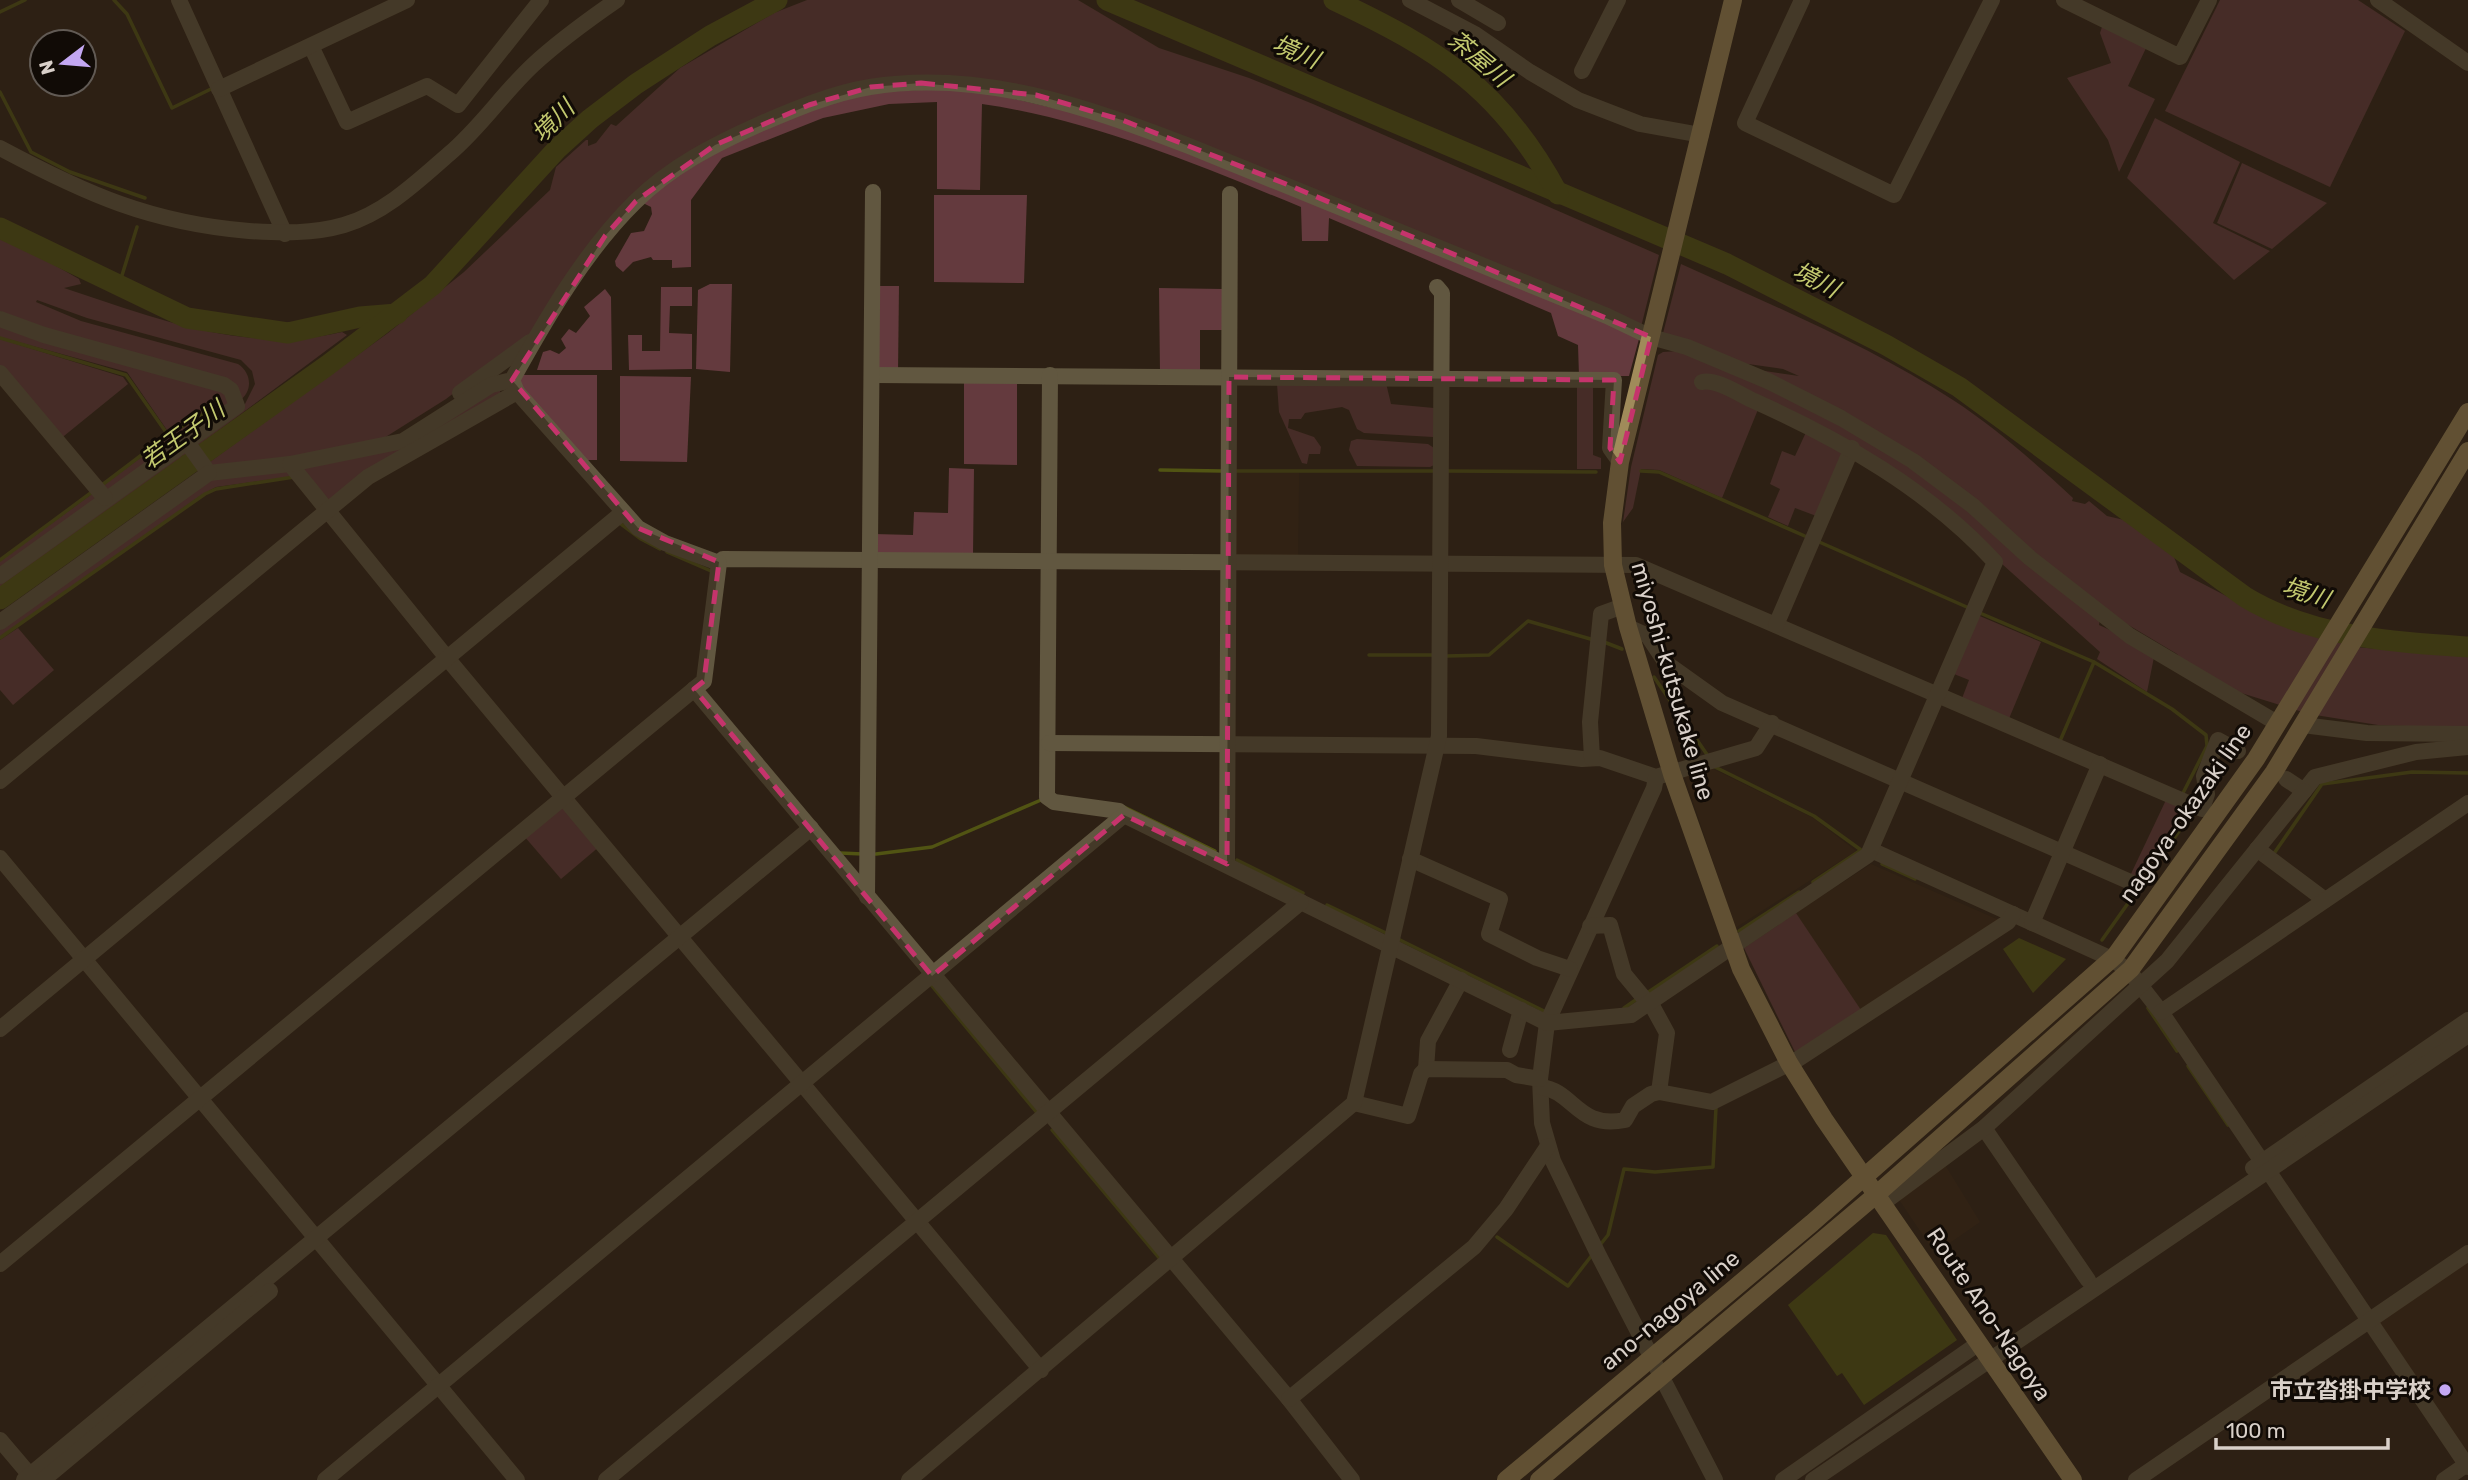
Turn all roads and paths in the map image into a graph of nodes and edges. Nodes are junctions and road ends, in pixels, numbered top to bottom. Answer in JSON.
{"nodes":[{"id":1,"x":179,"y":0,"type":"edge"},
{"id":2,"x":407,"y":0,"type":"edge"},
{"id":3,"x":541,"y":0,"type":"edge"},
{"id":4,"x":617,"y":0,"type":"edge"},
{"id":5,"x":1410,"y":0,"type":"edge"},
{"id":6,"x":1459,"y":0,"type":"edge"},
{"id":7,"x":1618,"y":0,"type":"edge"},
{"id":8,"x":1733,"y":0,"type":"edge"},
{"id":9,"x":1802,"y":0,"type":"edge"},
{"id":10,"x":1992,"y":0,"type":"edge"},
{"id":11,"x":2064,"y":0,"type":"edge"},
{"id":12,"x":2209,"y":0,"type":"edge"},
{"id":13,"x":2378,"y":0,"type":"edge"},
{"id":14,"x":1498,"y":23,"type":"dead end"},
{"id":15,"x":311,"y":46,"type":"junction"},
{"id":16,"x":2468,"y":63,"type":"edge"},
{"id":17,"x":1582,"y":71,"type":"dead end"},
{"id":18,"x":219,"y":89,"type":"junction"},
{"id":19,"x":1700,"y":140,"type":"junction"},
{"id":20,"x":0,"y":148,"type":"edge"},
{"id":21,"x":873,"y":192,"type":"dead end"},
{"id":22,"x":1230,"y":194,"type":"dead end"},
{"id":23,"x":285,"y":234,"type":"junction"},
{"id":24,"x":1437,"y":287,"type":"dead end"},
{"id":25,"x":0,"y":320,"type":"edge"},
{"id":26,"x":536,"y":337,"type":"junction"},
{"id":27,"x":1651,"y":337,"type":"junction"},
{"id":28,"x":0,"y":373,"type":"edge"},
{"id":29,"x":873,"y":375,"type":"junction"},
{"id":30,"x":1050,"y":375,"type":"junction"},
{"id":31,"x":1229,"y":377,"type":"junction"},
{"id":32,"x":1441,"y":379,"type":"junction"},
{"id":33,"x":1702,"y":382,"type":"dead end"},
{"id":34,"x":514,"y":386,"type":"junction"},
{"id":35,"x":2468,"y":412,"type":"edge"},
{"id":36,"x":186,"y":441,"type":"junction"},
{"id":37,"x":372,"y":448,"type":"junction"},
{"id":38,"x":1852,"y":448,"type":"junction"},
{"id":39,"x":2468,"y":452,"type":"edge"},
{"id":40,"x":1620,"y":462,"type":"junction"},
{"id":41,"x":290,"y":464,"type":"junction"},
{"id":42,"x":208,"y":470,"type":"junction"},
{"id":43,"x":105,"y":498,"type":"junction"},
{"id":44,"x":326,"y":510,"type":"junction"},
{"id":45,"x":622,"y":513,"type":"junction"},
{"id":46,"x":871,"y":559,"type":"junction"},
{"id":47,"x":1049,"y":561,"type":"junction"},
{"id":48,"x":1228,"y":561,"type":"junction"},
{"id":49,"x":1440,"y":562,"type":"junction"},
{"id":50,"x":719,"y":563,"type":"junction"},
{"id":51,"x":1613,"y":565,"type":"junction"},
{"id":52,"x":0,"y":576,"type":"edge"},
{"id":53,"x":1623,"y":606,"type":"junction"},
{"id":54,"x":0,"y":622,"type":"edge"},
{"id":55,"x":1776,"y":625,"type":"junction"},
{"id":56,"x":1628,"y":627,"type":"junction"},
{"id":57,"x":447,"y":658,"type":"junction"},
{"id":58,"x":694,"y":689,"type":"junction"},
{"id":59,"x":1938,"y":694,"type":"junction"},
{"id":60,"x":2306,"y":720,"type":"junction"},
{"id":61,"x":1772,"y":723,"type":"junction"},
{"id":62,"x":2277,"y":723,"type":"junction"},
{"id":63,"x":2468,"y":734,"type":"edge"},
{"id":64,"x":1049,"y":743,"type":"junction"},
{"id":65,"x":1227,"y":746,"type":"junction"},
{"id":66,"x":1436,"y":747,"type":"junction"},
{"id":67,"x":2468,"y":747,"type":"edge"},
{"id":68,"x":2238,"y":751,"type":"dead end"},
{"id":69,"x":1592,"y":758,"type":"junction"},
{"id":70,"x":2100,"y":764,"type":"junction"},
{"id":71,"x":1664,"y":775,"type":"junction"},
{"id":72,"x":2286,"y":779,"type":"dead end"},
{"id":73,"x":0,"y":781,"type":"edge"},
{"id":74,"x":1899,"y":781,"type":"junction"},
{"id":75,"x":2304,"y":791,"type":"junction"},
{"id":76,"x":565,"y":799,"type":"junction"},
{"id":77,"x":2468,"y":803,"type":"edge"},
{"id":78,"x":1124,"y":815,"type":"junction"},
{"id":79,"x":814,"y":831,"type":"junction"},
{"id":80,"x":2257,"y":849,"type":"junction"},
{"id":81,"x":1871,"y":850,"type":"junction"},
{"id":82,"x":2063,"y":851,"type":"junction"},
{"id":83,"x":0,"y":859,"type":"edge"},
{"id":84,"x":1410,"y":859,"type":"junction"},
{"id":85,"x":1227,"y":864,"type":"junction"},
{"id":86,"x":2135,"y":884,"type":"dead end"},
{"id":87,"x":867,"y":897,"type":"junction"},
{"id":88,"x":2325,"y":900,"type":"junction"},
{"id":89,"x":1307,"y":904,"type":"junction"},
{"id":90,"x":2022,"y":918,"type":"junction"},
{"id":91,"x":1590,"y":926,"type":"junction"},
{"id":92,"x":683,"y":940,"type":"junction"},
{"id":93,"x":1390,"y":945,"type":"junction"},
{"id":94,"x":1732,"y":948,"type":"junction"},
{"id":95,"x":84,"y":959,"type":"junction"},
{"id":96,"x":2112,"y":959,"type":"junction"},
{"id":97,"x":1570,"y":969,"type":"junction"},
{"id":98,"x":2129,"y":971,"type":"junction"},
{"id":99,"x":932,"y":976,"type":"junction"},
{"id":100,"x":1461,"y":980,"type":"junction"},
{"id":101,"x":2141,"y":986,"type":"junction"},
{"id":102,"x":1649,"y":1003,"type":"junction"},
{"id":103,"x":1521,"y":1010,"type":"junction"},
{"id":104,"x":2161,"y":1012,"type":"junction"},
{"id":105,"x":2468,"y":1020,"type":"edge"},
{"id":106,"x":1547,"y":1023,"type":"junction"},
{"id":107,"x":0,"y":1029,"type":"edge"},
{"id":108,"x":2468,"y":1035,"type":"edge"},
{"id":109,"x":1510,"y":1050,"type":"dead end"},
{"id":110,"x":1792,"y":1068,"type":"junction"},
{"id":111,"x":1426,"y":1069,"type":"junction"},
{"id":112,"x":801,"y":1083,"type":"junction"},
{"id":113,"x":1540,"y":1083,"type":"junction"},
{"id":114,"x":1659,"y":1092,"type":"junction"},
{"id":115,"x":200,"y":1098,"type":"junction"},
{"id":116,"x":1354,"y":1103,"type":"junction"},
{"id":117,"x":1052,"y":1117,"type":"junction"},
{"id":118,"x":1984,"y":1128,"type":"junction"},
{"id":119,"x":1548,"y":1146,"type":"junction"},
{"id":120,"x":2264,"y":1166,"type":"junction"},
{"id":121,"x":1865,"y":1177,"type":"junction"},
{"id":122,"x":1880,"y":1198,"type":"junction"},
{"id":123,"x":920,"y":1226,"type":"junction"},
{"id":124,"x":320,"y":1242,"type":"junction"},
{"id":125,"x":2468,"y":1252,"type":"edge"},
{"id":126,"x":1171,"y":1258,"type":"junction"},
{"id":127,"x":0,"y":1264,"type":"edge"},
{"id":128,"x":2088,"y":1280,"type":"junction"},
{"id":129,"x":2367,"y":1321,"type":"junction"},
{"id":130,"x":1985,"y":1351,"type":"junction"},
{"id":131,"x":1652,"y":1358,"type":"junction"},
{"id":132,"x":1041,"y":1370,"type":"junction"},
{"id":133,"x":1662,"y":1377,"type":"junction"},
{"id":134,"x":439,"y":1386,"type":"junction"},
{"id":135,"x":1289,"y":1398,"type":"junction"},
{"id":136,"x":0,"y":1440,"type":"edge"},
{"id":137,"x":2468,"y":1465,"type":"edge"},
{"id":138,"x":33,"y":1479,"type":"edge"},
{"id":139,"x":326,"y":1480,"type":"edge"},
{"id":140,"x":517,"y":1480,"type":"edge"},
{"id":141,"x":606,"y":1480,"type":"edge"},
{"id":142,"x":623,"y":1480,"type":"edge"},
{"id":143,"x":909,"y":1480,"type":"edge"},
{"id":144,"x":1352,"y":1480,"type":"edge"},
{"id":145,"x":1506,"y":1480,"type":"edge"},
{"id":146,"x":1539,"y":1480,"type":"edge"},
{"id":147,"x":1715,"y":1480,"type":"edge"},
{"id":148,"x":1783,"y":1480,"type":"edge"},
{"id":149,"x":1813,"y":1480,"type":"edge"},
{"id":150,"x":2073,"y":1480,"type":"edge"},
{"id":151,"x":2136,"y":1480,"type":"edge"},
{"id":152,"x":2444,"y":1480,"type":"edge"}],
"edges":[{"from":1,"to":18,"type":"street"},
{"from":2,"to":15,"type":"street"},
{"from":3,"to":15,"type":"street"},
{"from":4,"to":23,"type":"street"},
{"from":5,"to":19,"type":"street"},
{"from":6,"to":14,"type":"street"},
{"from":7,"to":17,"type":"street"},
{"from":8,"to":19,"type":"main road","name":"miyoshi-kutsukake line"},
{"from":9,"to":10,"type":"street"},
{"from":11,"to":12,"type":"street"},
{"from":13,"to":16,"type":"street"},
{"from":15,"to":18,"type":"street"},
{"from":18,"to":23,"type":"street"},
{"from":19,"to":27,"type":"main road","name":"miyoshi-kutsukake line"},
{"from":20,"to":23,"type":"street"},
{"from":21,"to":29,"type":"street"},
{"from":22,"to":31,"type":"street"},
{"from":24,"to":32,"type":"street"},
{"from":25,"to":36,"type":"street"},
{"from":26,"to":27,"type":"street"},
{"from":26,"to":34,"type":"street"},
{"from":26,"to":37,"type":"street"},
{"from":27,"to":40,"type":"main road","name":"miyoshi-kutsukake line"},
{"from":27,"to":62,"type":"street"},
{"from":28,"to":43,"type":"street"},
{"from":29,"to":30,"type":"street"},
{"from":29,"to":46,"type":"street"},
{"from":30,"to":31,"type":"street"},
{"from":30,"to":47,"type":"street"},
{"from":31,"to":32,"type":"street"},
{"from":31,"to":48,"type":"street"},
{"from":32,"to":40,"type":"street"},
{"from":32,"to":49,"type":"street"},
{"from":33,"to":38,"type":"street"},
{"from":34,"to":37,"type":"street"},
{"from":34,"to":44,"type":"street"},
{"from":34,"to":45,"type":"street"},
{"from":35,"to":62,"type":"main road","name":"nagoya-okazaki line"},
{"from":36,"to":42,"type":"street"},
{"from":36,"to":43,"type":"street"},
{"from":37,"to":41,"type":"street"},
{"from":38,"to":55,"type":"street"},
{"from":38,"to":59,"type":"street"},
{"from":39,"to":60,"type":"main road","name":"nagoya-okazaki line"},
{"from":40,"to":51,"type":"main road","name":"miyoshi-kutsukake line"},
{"from":41,"to":42,"type":"street"},
{"from":41,"to":44,"type":"street"},
{"from":42,"to":54,"type":"street"},
{"from":43,"to":52,"type":"street"},
{"from":44,"to":57,"type":"street"},
{"from":44,"to":73,"type":"street"},
{"from":45,"to":50,"type":"street"},
{"from":45,"to":57,"type":"street"},
{"from":46,"to":47,"type":"street"},
{"from":46,"to":50,"type":"street"},
{"from":46,"to":87,"type":"street"},
{"from":47,"to":48,"type":"street"},
{"from":47,"to":64,"type":"street"},
{"from":48,"to":49,"type":"street"},
{"from":48,"to":65,"type":"street"},
{"from":49,"to":51,"type":"street"},
{"from":49,"to":66,"type":"street"},
{"from":50,"to":58,"type":"street"},
{"from":51,"to":53,"type":"main road","name":"miyoshi-kutsukake line"},
{"from":51,"to":55,"type":"street"},
{"from":53,"to":56,"type":"main road","name":"miyoshi-kutsukake line"},
{"from":53,"to":69,"type":"street"},
{"from":55,"to":59,"type":"street"},
{"from":56,"to":61,"type":"street"},
{"from":56,"to":71,"type":"main road","name":"miyoshi-kutsukake line"},
{"from":57,"to":76,"type":"street"},
{"from":57,"to":95,"type":"street"},
{"from":58,"to":76,"type":"street"},
{"from":58,"to":79,"type":"street"},
{"from":59,"to":70,"type":"street"},
{"from":59,"to":74,"type":"street"},
{"from":60,"to":63,"type":"street"},
{"from":60,"to":98,"type":"main road","name":"nagoya-okazaki line"},
{"from":61,"to":71,"type":"street"},
{"from":61,"to":74,"type":"street"},
{"from":62,"to":96,"type":"main road","name":"nagoya-okazaki line"},
{"from":64,"to":65,"type":"street"},
{"from":64,"to":78,"type":"street"},
{"from":65,"to":66,"type":"street"},
{"from":65,"to":85,"type":"street"},
{"from":66,"to":69,"type":"street"},
{"from":66,"to":84,"type":"street"},
{"from":67,"to":75,"type":"street"},
{"from":68,"to":70,"type":"street"},
{"from":69,"to":71,"type":"street"},
{"from":70,"to":82,"type":"street"},
{"from":71,"to":91,"type":"street"},
{"from":71,"to":94,"type":"main road","name":"miyoshi-kutsukake line"},
{"from":72,"to":75,"type":"street"},
{"from":74,"to":81,"type":"street"},
{"from":74,"to":82,"type":"street"},
{"from":75,"to":80,"type":"street"},
{"from":76,"to":92,"type":"street"},
{"from":76,"to":115,"type":"street"},
{"from":77,"to":88,"type":"street"},
{"from":78,"to":85,"type":"street"},
{"from":78,"to":99,"type":"street"},
{"from":79,"to":87,"type":"street"},
{"from":79,"to":92,"type":"street"},
{"from":80,"to":88,"type":"street"},
{"from":80,"to":101,"type":"street"},
{"from":81,"to":90,"type":"street"},
{"from":81,"to":94,"type":"street"},
{"from":82,"to":86,"type":"street"},
{"from":82,"to":90,"type":"street"},
{"from":83,"to":95,"type":"street"},
{"from":84,"to":93,"type":"street"},
{"from":84,"to":97,"type":"street"},
{"from":85,"to":89,"type":"street"},
{"from":87,"to":99,"type":"street"},
{"from":88,"to":104,"type":"street"},
{"from":89,"to":93,"type":"street"},
{"from":89,"to":117,"type":"street"},
{"from":90,"to":96,"type":"street"},
{"from":90,"to":110,"type":"street"},
{"from":91,"to":97,"type":"street"},
{"from":91,"to":102,"type":"street"},
{"from":92,"to":112,"type":"street"},
{"from":92,"to":124,"type":"street"},
{"from":93,"to":100,"type":"street"},
{"from":93,"to":116,"type":"street"},
{"from":94,"to":102,"type":"street"},
{"from":94,"to":110,"type":"main road","name":"miyoshi-kutsukake line"},
{"from":95,"to":107,"type":"street"},
{"from":95,"to":115,"type":"street"},
{"from":96,"to":98,"type":"street"},
{"from":96,"to":121,"type":"main road","name":"nagoya-okazaki line"},
{"from":97,"to":106,"type":"street"},
{"from":98,"to":101,"type":"street"},
{"from":98,"to":122,"type":"main road","name":"nagoya-okazaki line"},
{"from":99,"to":112,"type":"street"},
{"from":99,"to":117,"type":"street"},
{"from":100,"to":103,"type":"street"},
{"from":100,"to":111,"type":"street"},
{"from":101,"to":104,"type":"street"},
{"from":101,"to":118,"type":"street"},
{"from":102,"to":106,"type":"street"},
{"from":102,"to":114,"type":"street"},
{"from":103,"to":106,"type":"street"},
{"from":103,"to":109,"type":"street"},
{"from":104,"to":120,"type":"street"},
{"from":105,"to":120,"type":"street"},
{"from":106,"to":113,"type":"street"},
{"from":108,"to":120,"type":"street"},
{"from":110,"to":114,"type":"street"},
{"from":110,"to":121,"type":"main road","name":"miyoshi-kutsukake line"},
{"from":111,"to":113,"type":"street"},
{"from":111,"to":116,"type":"street"},
{"from":112,"to":123,"type":"street"},
{"from":112,"to":134,"type":"street"},
{"from":113,"to":114,"type":"street"},
{"from":113,"to":119,"type":"street"},
{"from":115,"to":124,"type":"street"},
{"from":115,"to":127,"type":"street"},
{"from":116,"to":126,"type":"street"},
{"from":117,"to":123,"type":"street"},
{"from":117,"to":126,"type":"street"},
{"from":118,"to":122,"type":"street"},
{"from":118,"to":128,"type":"street"},
{"from":119,"to":131,"type":"street"},
{"from":119,"to":135,"type":"street"},
{"from":120,"to":128,"type":"street"},
{"from":120,"to":129,"type":"street"},
{"from":120,"to":130,"type":"street"},
{"from":121,"to":122,"type":"main road","name":"Route Ano-Nagoya"},
{"from":121,"to":131,"type":"main road","name":"ano-nagoya line"},
{"from":122,"to":130,"type":"main road","name":"Route Ano-Nagoya"},
{"from":122,"to":133,"type":"main road","name":"ano-nagoya line"},
{"from":123,"to":132,"type":"street"},
{"from":123,"to":141,"type":"street"},
{"from":123,"to":142,"type":"street"},
{"from":124,"to":134,"type":"street"},
{"from":124,"to":138,"type":"street"},
{"from":125,"to":129,"type":"street"},
{"from":126,"to":132,"type":"street"},
{"from":126,"to":135,"type":"street"},
{"from":128,"to":130,"type":"street"},
{"from":129,"to":137,"type":"street"},
{"from":129,"to":151,"type":"street"},
{"from":130,"to":148,"type":"street"},
{"from":130,"to":149,"type":"street"},
{"from":130,"to":150,"type":"main road","name":"Route Ano-Nagoya"},
{"from":131,"to":133,"type":"street"},
{"from":131,"to":145,"type":"main road","name":"ano-nagoya line"},
{"from":132,"to":143,"type":"street"},
{"from":133,"to":146,"type":"main road","name":"ano-nagoya line"},
{"from":133,"to":147,"type":"street"},
{"from":134,"to":139,"type":"street"},
{"from":134,"to":140,"type":"street"},
{"from":135,"to":144,"type":"street"},
{"from":136,"to":138,"type":"street"},
{"from":137,"to":152,"type":"street"}]}
